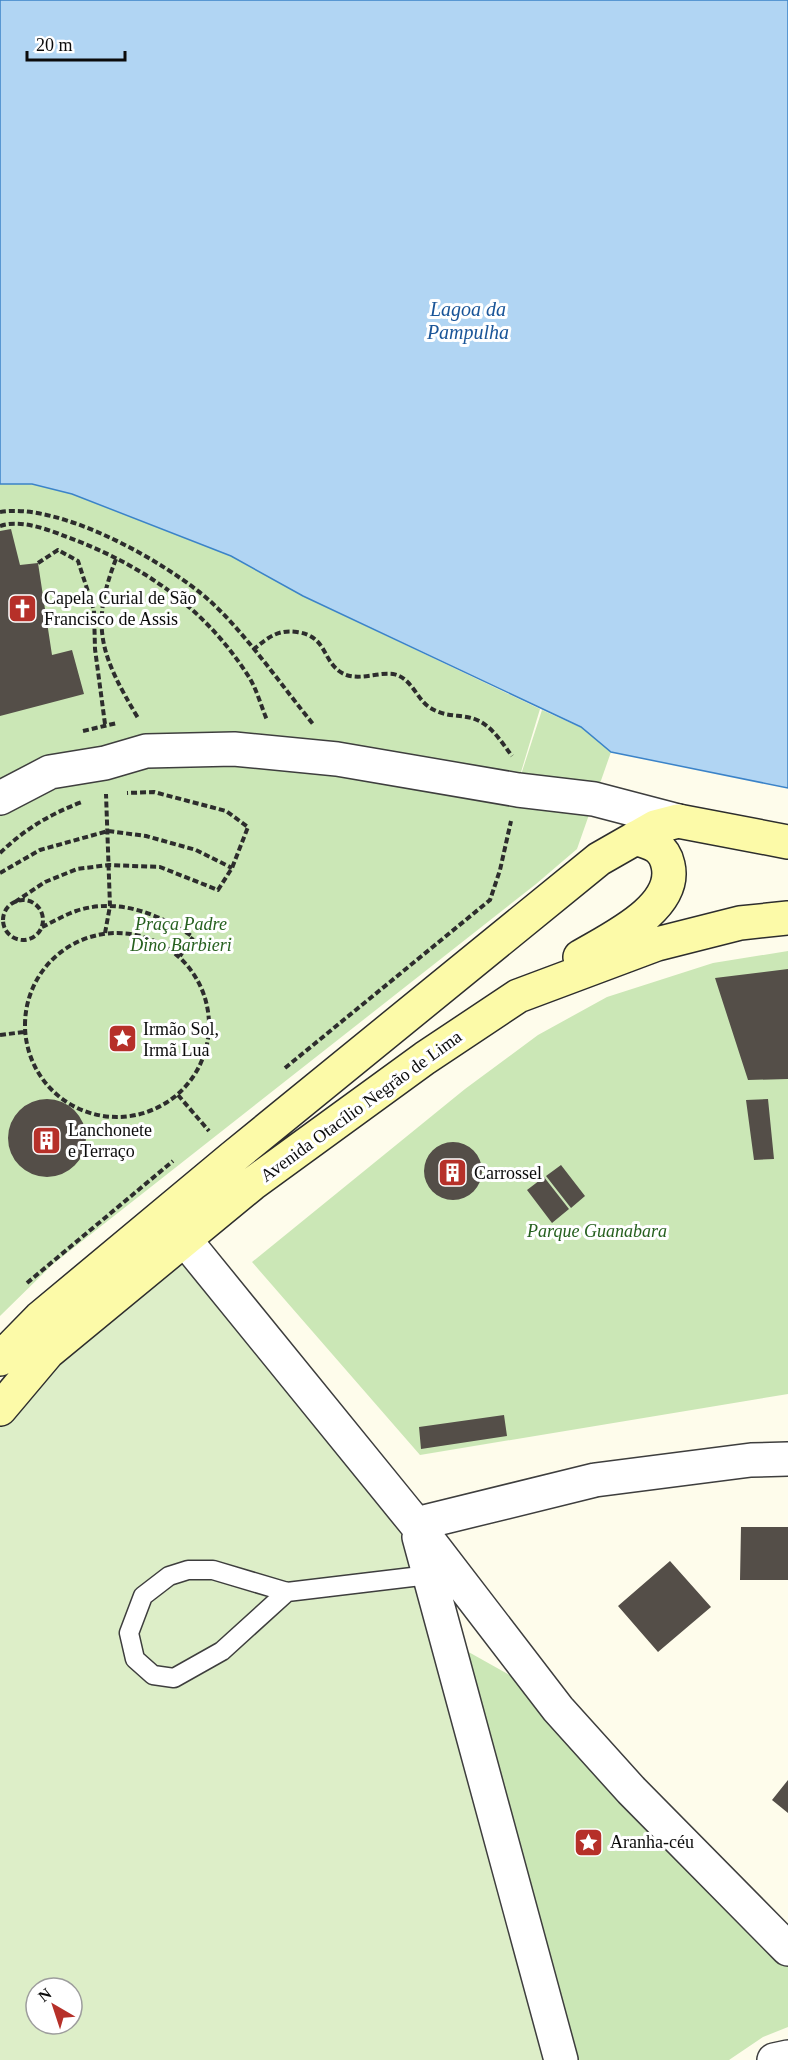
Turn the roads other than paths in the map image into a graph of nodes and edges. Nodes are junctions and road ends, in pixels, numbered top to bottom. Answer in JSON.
{"nodes":[{"id":1,"x":0,"y":798,"type":"edge"},
{"id":2,"x":678,"y":821,"type":"junction"},
{"id":3,"x":635,"y":838,"type":"junction"},
{"id":4,"x":788,"y":842,"type":"edge"},
{"id":5,"x":788,"y":918,"type":"edge"},
{"id":6,"x":518,"y":996,"type":"junction"},
{"id":7,"x":185,"y":1240,"type":"junction"},
{"id":8,"x":0,"y":1359,"type":"edge"},
{"id":9,"x":0,"y":1409,"type":"edge"},
{"id":10,"x":788,"y":1459,"type":"edge"},
{"id":11,"x":416,"y":1524,"type":"junction"},
{"id":12,"x":429,"y":1575,"type":"junction"},
{"id":13,"x":287,"y":1592,"type":"junction"},
{"id":14,"x":788,"y":1949,"type":"edge"},
{"id":15,"x":788,"y":2057,"type":"edge"},
{"id":16,"x":561,"y":2060,"type":"edge"},
{"id":17,"x":774,"y":2060,"type":"edge"}],
"edges":[{"from":1,"to":2,"type":"street","name":"Avenida Otacílio Negrão de Lima"},
{"from":2,"to":3,"type":"street","name":"Avenida Otacílio Negrão de Lima"},
{"from":2,"to":4,"type":"street","name":"Avenida Otacílio Negrão de Lima"},
{"from":3,"to":6,"type":"street"},
{"from":3,"to":8,"type":"street","name":"Avenida Otacílio Negrão de Lima"},
{"from":5,"to":6,"type":"street","name":"Avenida Otacílio Negrão de Lima"},
{"from":6,"to":7,"type":"street","name":"Avenida Otacílio Negrão de Lima"},
{"from":7,"to":9,"type":"street","name":"Avenida Otacílio Negrão de Lima"},
{"from":7,"to":11,"type":"street"},
{"from":10,"to":11,"type":"street"},
{"from":11,"to":12,"type":"street"},
{"from":11,"to":14,"type":"street"},
{"from":12,"to":13,"type":"lane"},
{"from":12,"to":16,"type":"street"},
{"from":13,"to":13,"type":"lane"},
{"from":15,"to":17,"type":"street"}]}
